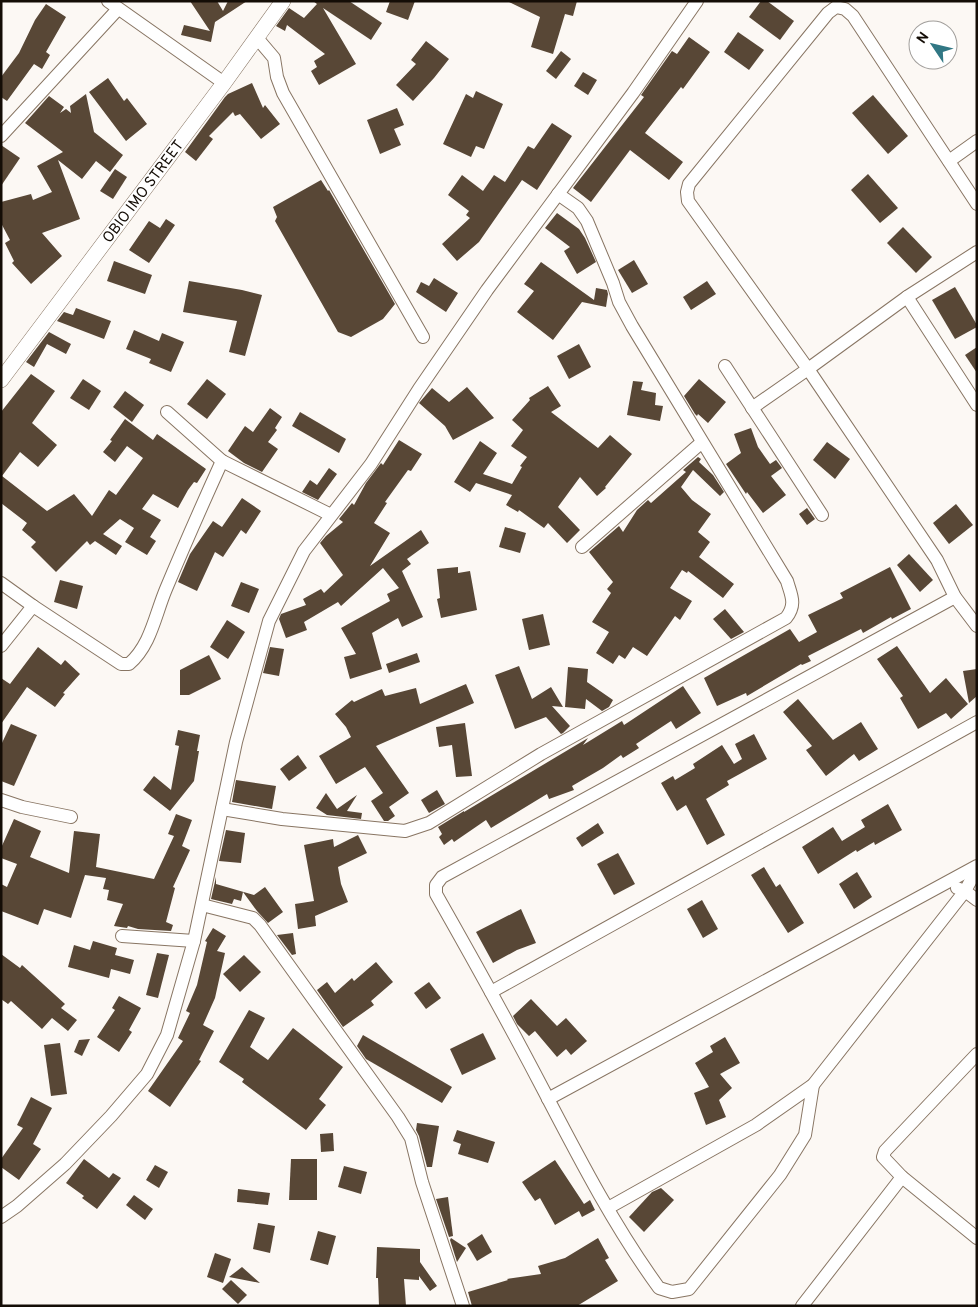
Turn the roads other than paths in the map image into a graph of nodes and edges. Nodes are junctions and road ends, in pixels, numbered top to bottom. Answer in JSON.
{"nodes":[{"id":1,"x":283,"y":1,"type":"edge"},
{"id":2,"x":697,"y":1,"type":"edge"},
{"id":3,"x":113,"y":5,"type":"edge"},
{"id":4,"x":257,"y":38,"type":"junction"},
{"id":5,"x":224,"y":83,"type":"junction"},
{"id":6,"x":1,"y":136,"type":"edge"},
{"id":7,"x":977,"y":142,"type":"edge"},
{"id":8,"x":949,"y":162,"type":"junction"},
{"id":9,"x":558,"y":194,"type":"junction"},
{"id":10,"x":977,"y":204,"type":"edge"},
{"id":11,"x":977,"y":252,"type":"edge"},
{"id":12,"x":907,"y":297,"type":"junction"},
{"id":13,"x":423,"y":337,"type":"dead end"},
{"id":14,"x":725,"y":366,"type":"dead end"},
{"id":15,"x":808,"y":369,"type":"junction"},
{"id":16,"x":1,"y":380,"type":"edge"},
{"id":17,"x":977,"y":405,"type":"edge"},
{"id":18,"x":752,"y":408,"type":"junction"},
{"id":19,"x":167,"y":412,"type":"dead end"},
{"id":20,"x":701,"y":443,"type":"junction"},
{"id":21,"x":222,"y":461,"type":"junction"},
{"id":22,"x":331,"y":515,"type":"junction"},
{"id":23,"x":822,"y":515,"type":"dead end"},
{"id":24,"x":582,"y":547,"type":"dead end"},
{"id":25,"x":1,"y":583,"type":"edge"},
{"id":26,"x":955,"y":597,"type":"junction"},
{"id":27,"x":33,"y":606,"type":"junction"},
{"id":28,"x":977,"y":626,"type":"edge"},
{"id":29,"x":1,"y":646,"type":"edge"},
{"id":30,"x":977,"y":722,"type":"edge"},
{"id":31,"x":1,"y":800,"type":"edge"},
{"id":32,"x":222,"y":809,"type":"junction"},
{"id":33,"x":71,"y":817,"type":"dead end"},
{"id":34,"x":977,"y":868,"type":"edge"},
{"id":35,"x":945,"y":884,"type":"junction"},
{"id":36,"x":964,"y":891,"type":"junction"},
{"id":37,"x":977,"y":900,"type":"edge"},
{"id":38,"x":202,"y":905,"type":"junction"},
{"id":39,"x":122,"y":936,"type":"dead end"},
{"id":40,"x":194,"y":941,"type":"junction"},
{"id":41,"x":491,"y":992,"type":"junction"},
{"id":42,"x":975,"y":1060,"type":"edge"},
{"id":43,"x":813,"y":1086,"type":"junction"},
{"id":44,"x":548,"y":1099,"type":"junction"},
{"id":45,"x":902,"y":1177,"type":"junction"},
{"id":46,"x":608,"y":1208,"type":"junction"},
{"id":47,"x":1,"y":1217,"type":"edge"},
{"id":48,"x":977,"y":1238,"type":"edge"},
{"id":49,"x":463,"y":1306,"type":"edge"},
{"id":50,"x":802,"y":1306,"type":"edge"}],
"edges":[{"from":1,"to":4,"type":"street","name":"OBIO IMO STREET"},
{"from":2,"to":9,"type":"street"},
{"from":3,"to":5,"type":"street"},
{"from":3,"to":6,"type":"street"},
{"from":4,"to":5,"type":"street","name":"OBIO IMO STREET"},
{"from":4,"to":13,"type":"street"},
{"from":5,"to":16,"type":"street","name":"OBIO IMO STREET"},
{"from":7,"to":8,"type":"street"},
{"from":8,"to":10,"type":"street"},
{"from":8,"to":15,"type":"street"},
{"from":9,"to":20,"type":"street"},
{"from":9,"to":22,"type":"street"},
{"from":11,"to":12,"type":"street"},
{"from":12,"to":15,"type":"street"},
{"from":12,"to":17,"type":"street"},
{"from":14,"to":18,"type":"street"},
{"from":15,"to":18,"type":"street"},
{"from":15,"to":26,"type":"street"},
{"from":18,"to":23,"type":"street"},
{"from":19,"to":21,"type":"street"},
{"from":20,"to":24,"type":"street"},
{"from":20,"to":32,"type":"street"},
{"from":21,"to":22,"type":"street"},
{"from":21,"to":27,"type":"street"},
{"from":22,"to":32,"type":"street"},
{"from":25,"to":27,"type":"street"},
{"from":26,"to":28,"type":"street"},
{"from":26,"to":41,"type":"street"},
{"from":27,"to":29,"type":"street"},
{"from":30,"to":41,"type":"street"},
{"from":31,"to":33,"type":"street"},
{"from":32,"to":38,"type":"street"},
{"from":34,"to":35,"type":"street"},
{"from":34,"to":36,"type":"street"},
{"from":35,"to":36,"type":"street"},
{"from":35,"to":44,"type":"street"},
{"from":36,"to":37,"type":"street"},
{"from":36,"to":43,"type":"street"},
{"from":38,"to":40,"type":"street"},
{"from":38,"to":49,"type":"street"},
{"from":39,"to":40,"type":"street"},
{"from":40,"to":47,"type":"street"},
{"from":41,"to":44,"type":"street"},
{"from":42,"to":45,"type":"street"},
{"from":43,"to":46,"type":"street"},
{"from":43,"to":46,"type":"street"},
{"from":44,"to":46,"type":"street"},
{"from":45,"to":48,"type":"street"},
{"from":45,"to":50,"type":"street"}]}
